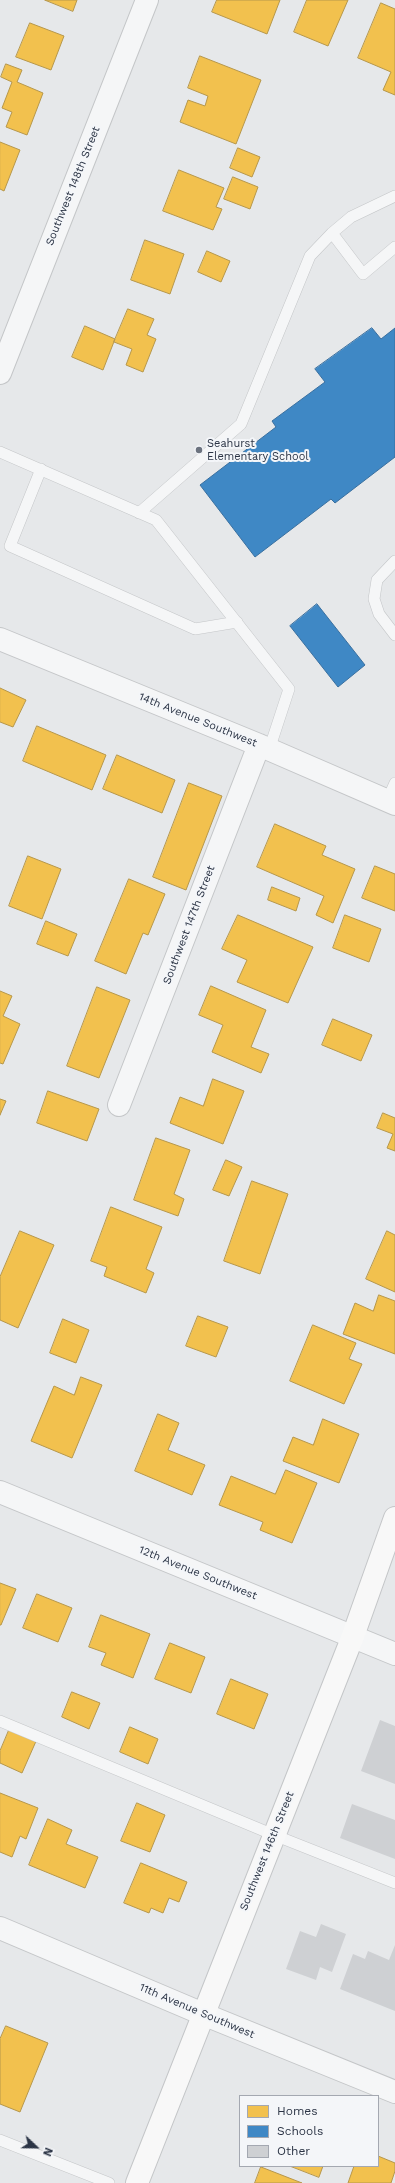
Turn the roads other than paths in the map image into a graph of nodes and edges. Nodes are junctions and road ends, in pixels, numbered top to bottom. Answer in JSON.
{"nodes":[{"id":1,"x":147,"y":0,"type":"edge"},
{"id":2,"x":395,"y":196,"type":"edge"},
{"id":3,"x":332,"y":233,"type":"junction"},
{"id":4,"x":395,"y":247,"type":"edge"},
{"id":5,"x":0,"y":373,"type":"edge"},
{"id":6,"x":0,"y":452,"type":"edge"},
{"id":7,"x":41,"y":470,"type":"junction"},
{"id":8,"x":140,"y":513,"type":"junction"},
{"id":9,"x":395,"y":561,"type":"edge"},
{"id":10,"x":237,"y":622,"type":"junction"},
{"id":11,"x":395,"y":635,"type":"edge"},
{"id":12,"x":0,"y":639,"type":"edge"},
{"id":13,"x":264,"y":747,"type":"junction"},
{"id":14,"x":392,"y":796,"type":"edge"},
{"id":15,"x":119,"y":1105,"type":"dead end"},
{"id":16,"x":0,"y":1492,"type":"edge"},
{"id":17,"x":395,"y":1518,"type":"edge"},
{"id":18,"x":353,"y":1636,"type":"junction"},
{"id":19,"x":395,"y":1654,"type":"edge"},
{"id":20,"x":0,"y":1721,"type":"edge"},
{"id":21,"x":274,"y":1835,"type":"junction"},
{"id":22,"x":395,"y":1883,"type":"edge"},
{"id":23,"x":0,"y":1928,"type":"edge"},
{"id":24,"x":203,"y":2014,"type":"junction"},
{"id":25,"x":395,"y":2092,"type":"edge"},
{"id":26,"x":0,"y":2140,"type":"edge"},
{"id":27,"x":109,"y":2183,"type":"edge"},
{"id":28,"x":137,"y":2183,"type":"edge"}],
"edges":[{"from":1,"to":5,"type":"street","name":"Southwest 148th Street"},
{"from":2,"to":3,"type":"lane"},
{"from":3,"to":4,"type":"lane"},
{"from":3,"to":8,"type":"lane"},
{"from":6,"to":7,"type":"lane"},
{"from":7,"to":8,"type":"lane"},
{"from":7,"to":10,"type":"lane"},
{"from":8,"to":10,"type":"lane"},
{"from":9,"to":11,"type":"lane"},
{"from":10,"to":13,"type":"lane"},
{"from":12,"to":13,"type":"street","name":"14th Avenue Southwest"},
{"from":13,"to":14,"type":"street","name":"14th Avenue Southwest"},
{"from":13,"to":15,"type":"street","name":"Southwest 147th Street"},
{"from":16,"to":18,"type":"street","name":"12th Avenue Southwest"},
{"from":17,"to":18,"type":"street","name":"Southwest 146th Street"},
{"from":18,"to":19,"type":"street","name":"12th Avenue Southwest"},
{"from":18,"to":21,"type":"street","name":"Southwest 146th Street"},
{"from":20,"to":21,"type":"lane"},
{"from":21,"to":22,"type":"lane"},
{"from":21,"to":24,"type":"street","name":"Southwest 146th Street"},
{"from":23,"to":24,"type":"street","name":"11th Avenue Southwest"},
{"from":24,"to":25,"type":"street","name":"11th Avenue Southwest"},
{"from":24,"to":28,"type":"street","name":"Southwest 146th Street"},
{"from":26,"to":27,"type":"lane"}]}
